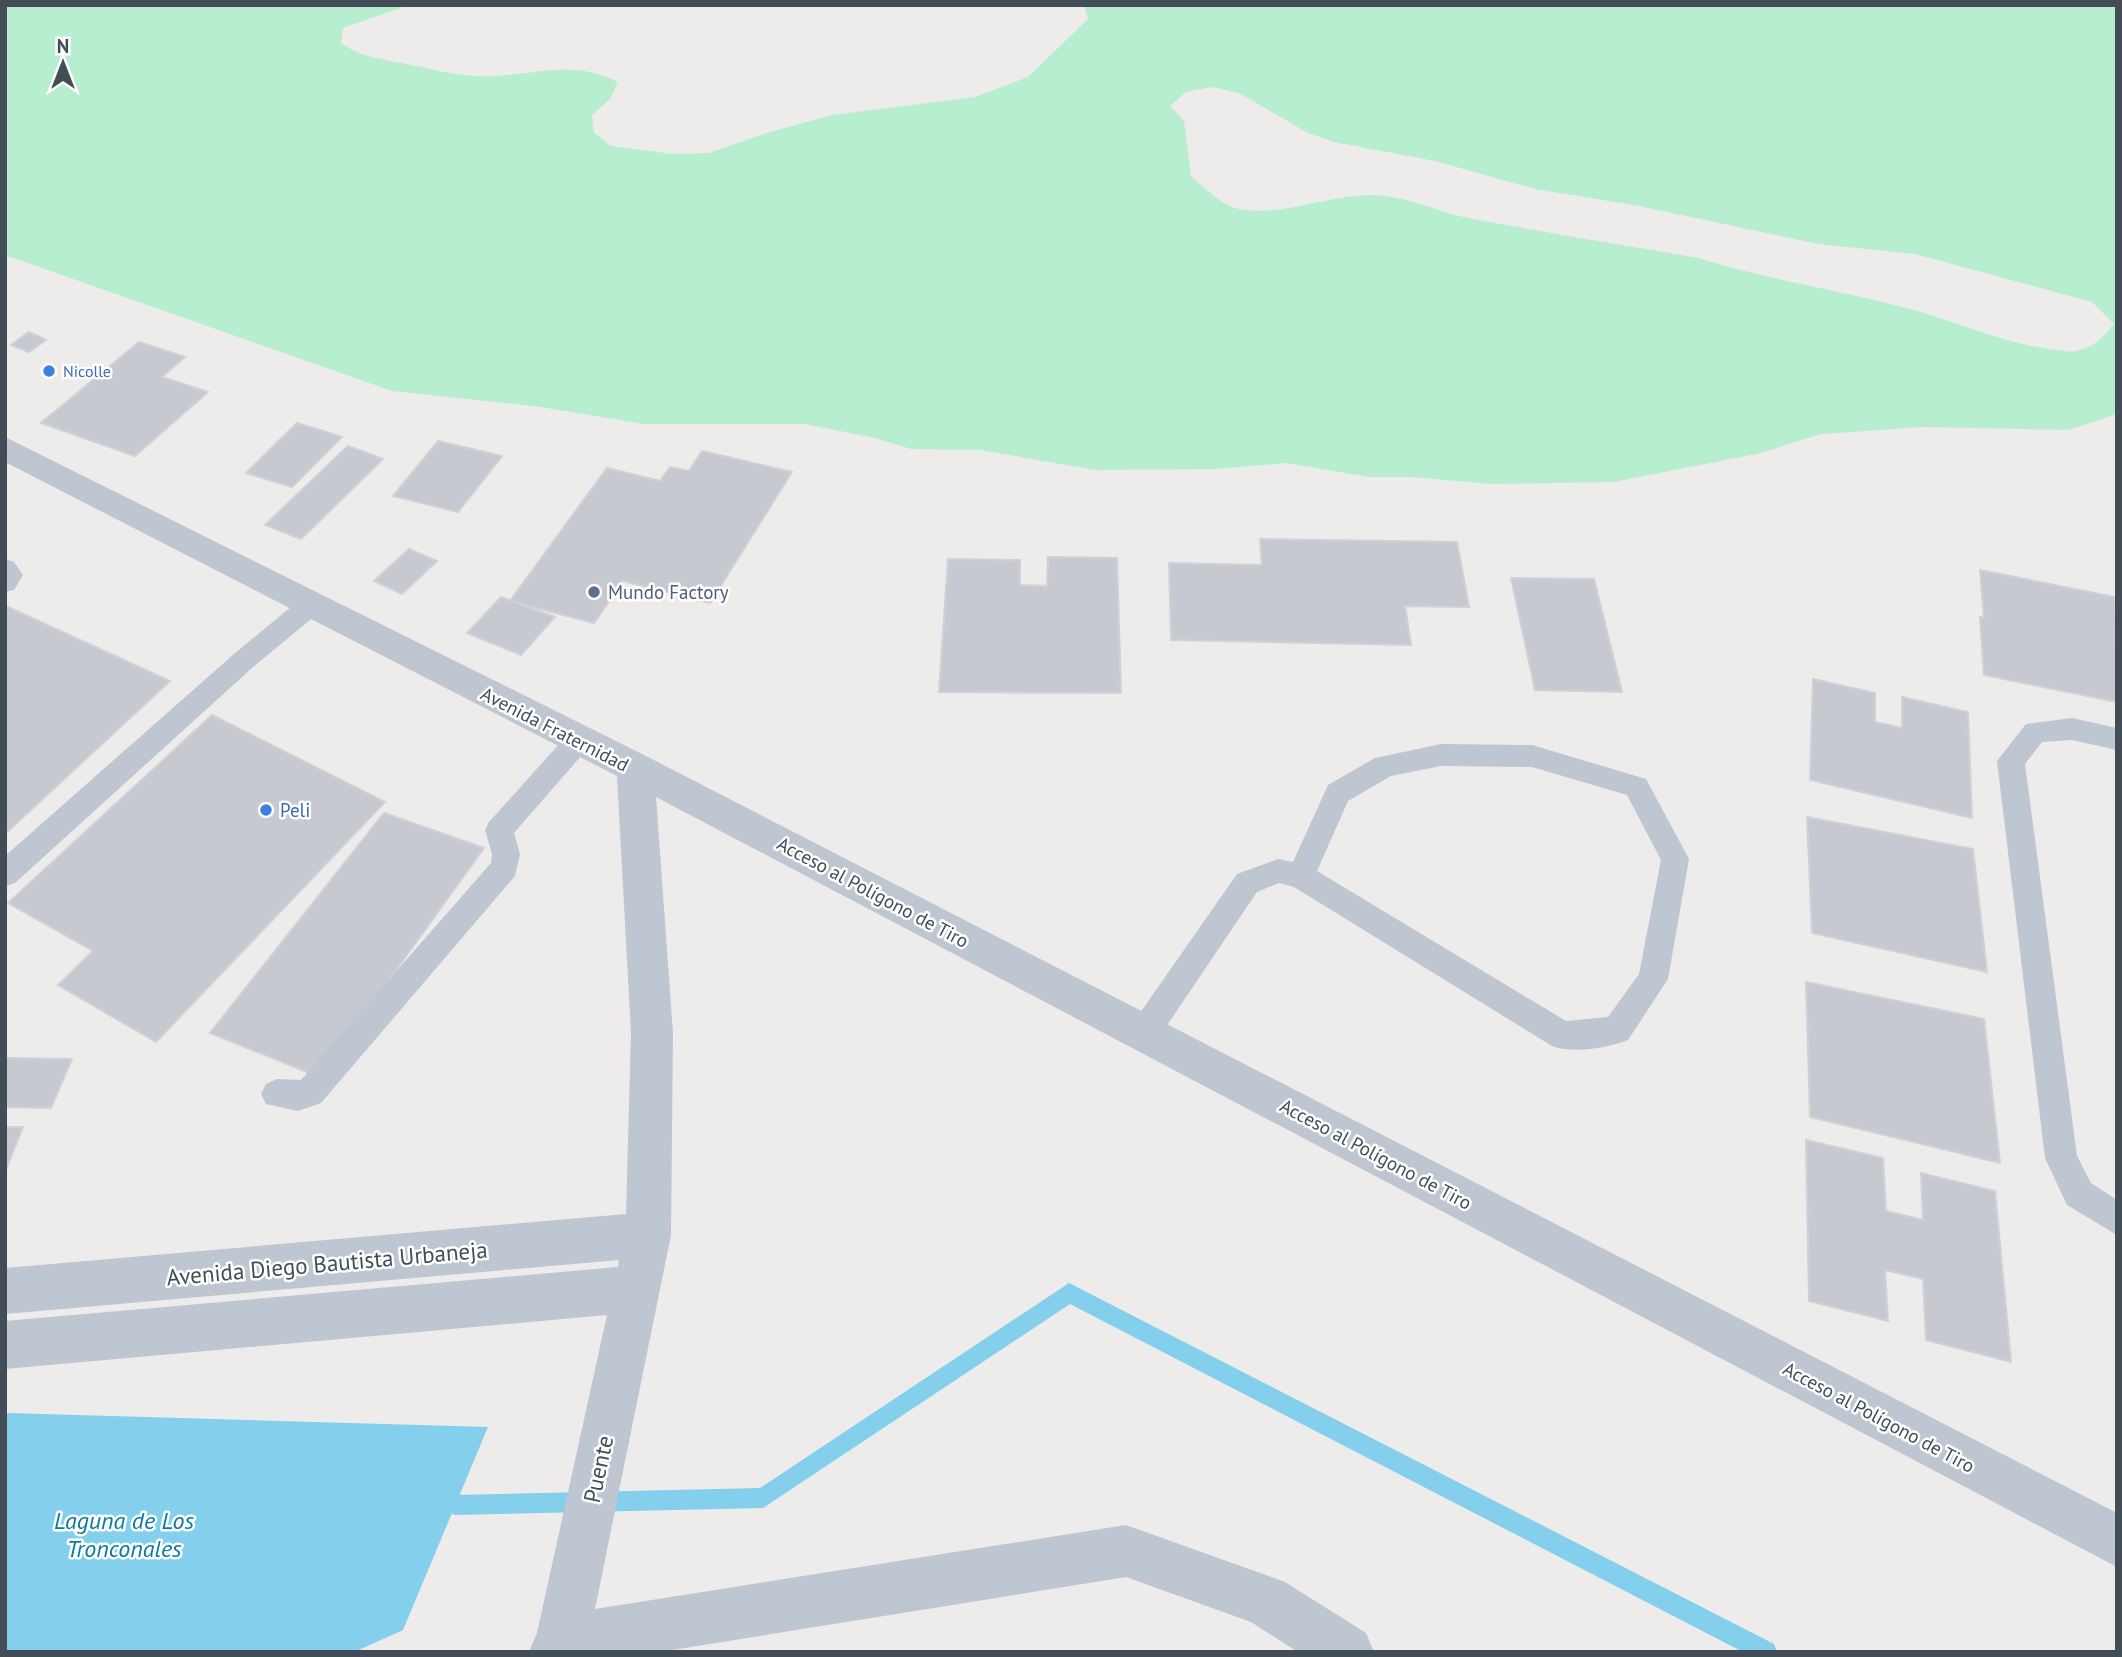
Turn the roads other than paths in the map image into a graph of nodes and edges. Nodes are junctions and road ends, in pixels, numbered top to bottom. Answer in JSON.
{"nodes":[{"id":1,"x":5,"y":449,"type":"edge"},
{"id":2,"x":5,"y":568,"type":"edge"},
{"id":3,"x":5,"y":583,"type":"edge"},
{"id":4,"x":312,"y":604,"type":"junction"},
{"id":5,"x":2117,"y":739,"type":"edge"},
{"id":6,"x":579,"y":740,"type":"junction"},
{"id":7,"x":635,"y":768,"type":"junction"},
{"id":8,"x":5,"y":874,"type":"edge"},
{"id":9,"x":1301,"y":876,"type":"junction"},
{"id":10,"x":1144,"y":1033,"type":"junction"},
{"id":11,"x":277,"y":1094,"type":"dead end"},
{"id":12,"x":2117,"y":1219,"type":"edge"},
{"id":13,"x":648,"y":1235,"type":"junction"},
{"id":14,"x":636,"y":1289,"type":"junction"},
{"id":15,"x":5,"y":1291,"type":"edge"},
{"id":16,"x":625,"y":1344,"type":"joint"},
{"id":17,"x":5,"y":1345,"type":"edge"},
{"id":18,"x":2117,"y":1542,"type":"edge"},
{"id":19,"x":563,"y":1636,"type":"edge"},
{"id":20,"x":1334,"y":1647,"type":"edge"}],
"edges":[{"from":1,"to":4,"type":"street","name":"Avenida Fraternidad"},
{"from":2,"to":3,"type":"lane"},
{"from":4,"to":6,"type":"street","name":"Avenida Fraternidad"},
{"from":4,"to":8,"type":"lane"},
{"from":5,"to":12,"type":"lane"},
{"from":6,"to":7,"type":"street","name":"Avenida Fraternidad"},
{"from":6,"to":11,"type":"lane"},
{"from":7,"to":10,"type":"street","name":"Acceso al Polígono de Tiro"},
{"from":7,"to":13,"type":"street","name":"Avenida Fraternidad"},
{"from":9,"to":9,"type":"lane"},
{"from":9,"to":10,"type":"lane"},
{"from":10,"to":18,"type":"street","name":"Acceso al Polígono de Tiro"},
{"from":13,"to":14,"type":"street","name":"Avenida Fraternidad"},
{"from":13,"to":15,"type":"street","name":"Avenida Diego Bautista Urbaneja"},
{"from":14,"to":16,"type":"street","name":"Avenida Fraternidad"},
{"from":14,"to":17,"type":"street"},
{"from":16,"to":19,"type":"street","name":"Puente"},
{"from":19,"to":20,"type":"street"}]}
